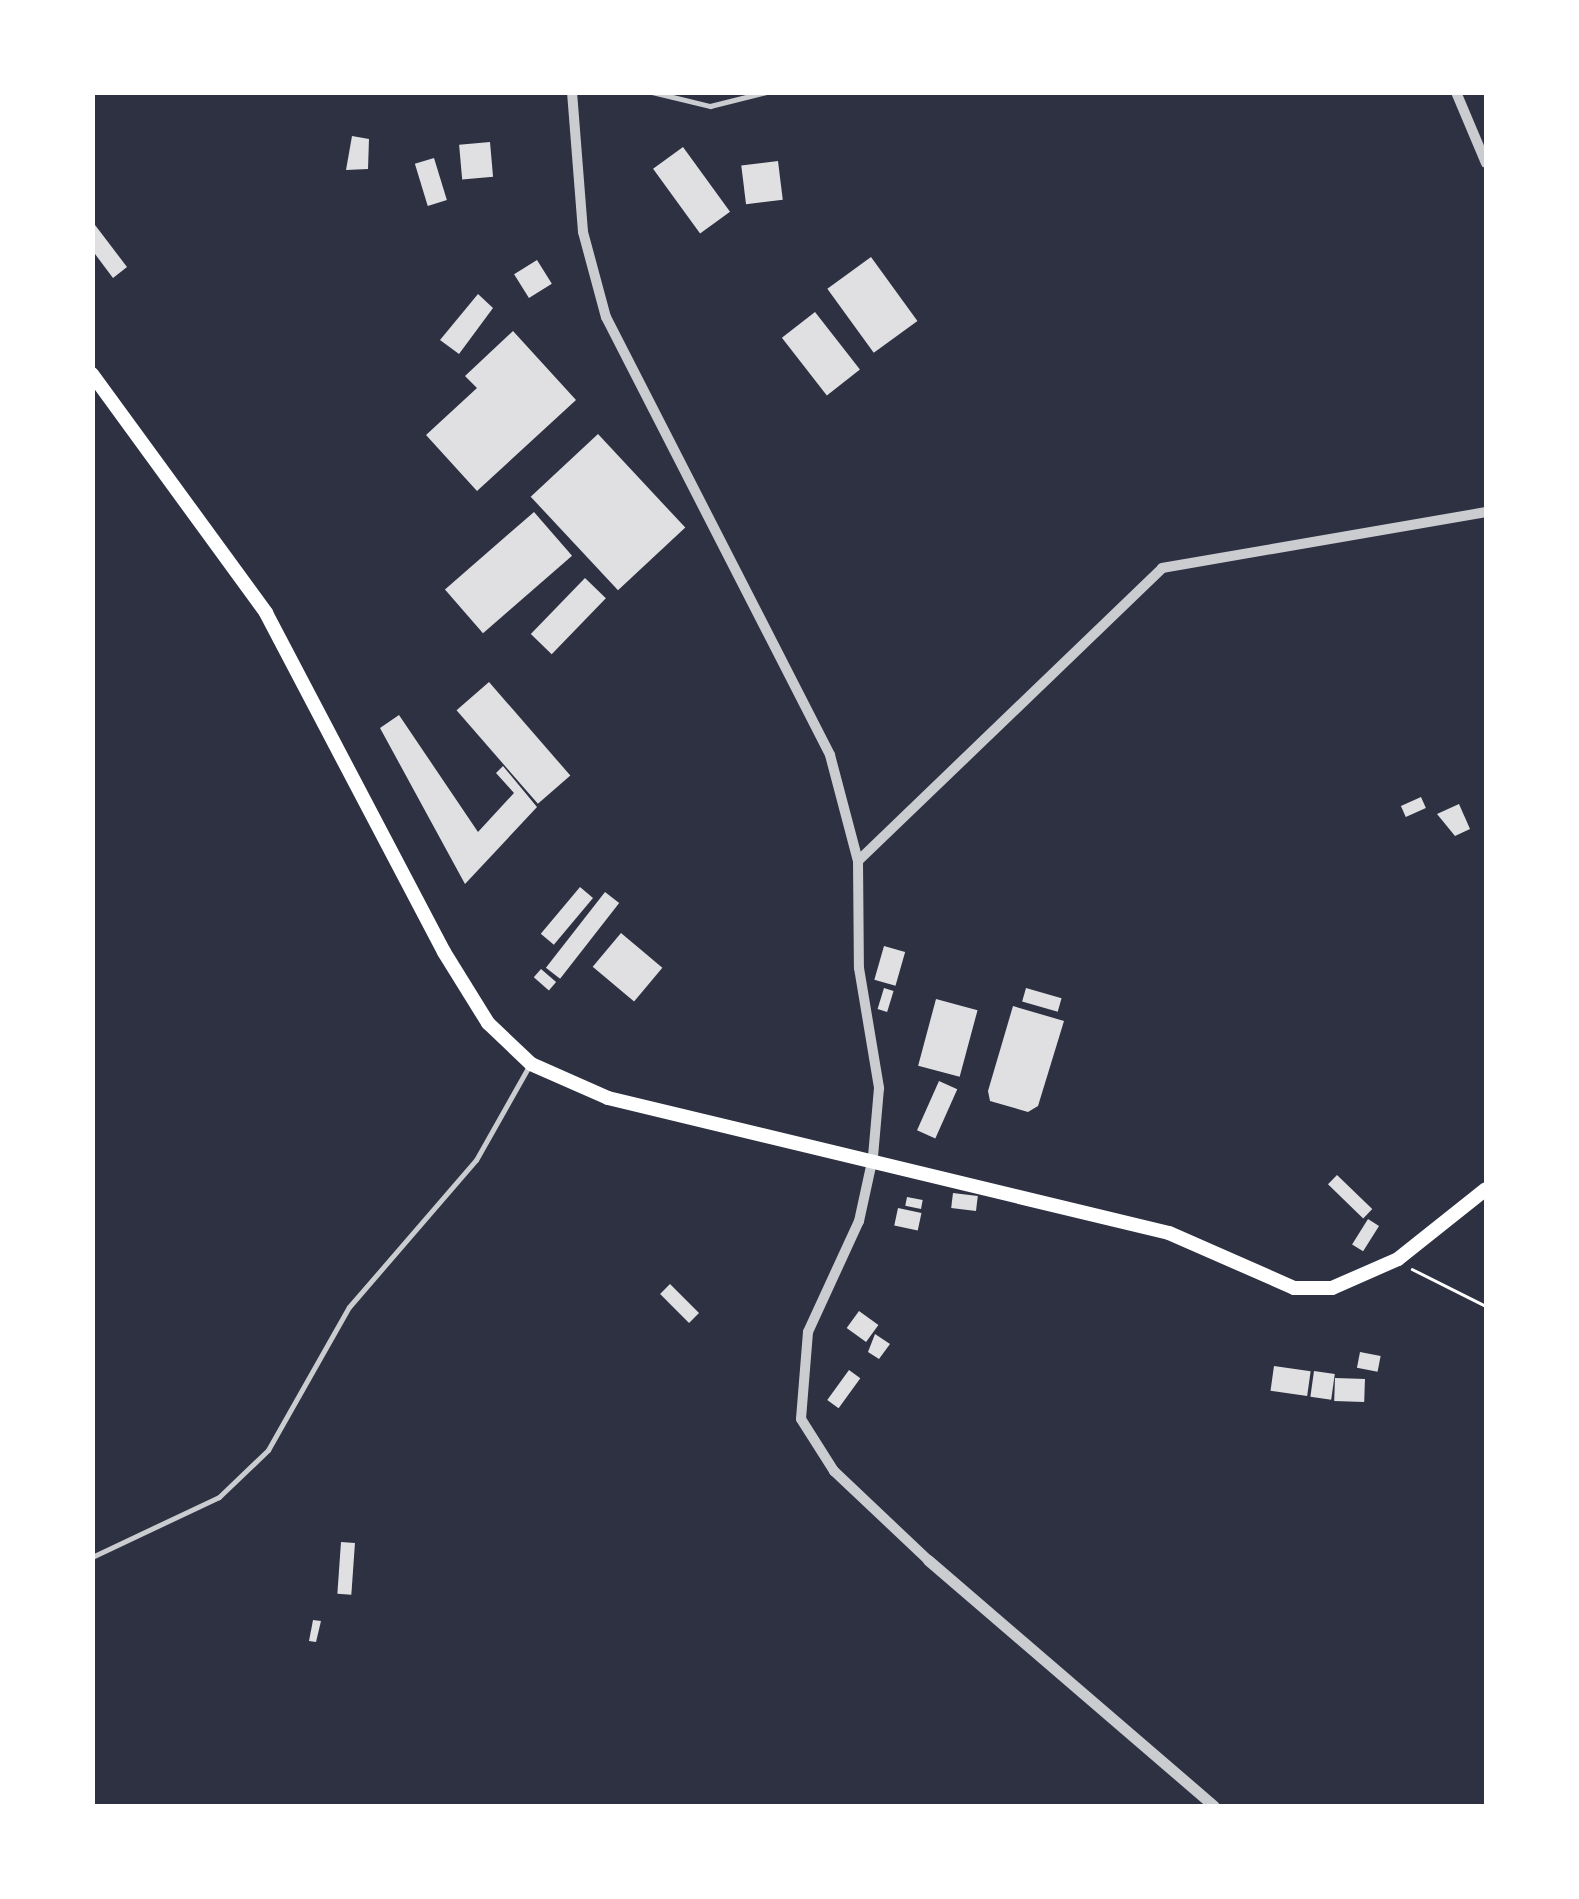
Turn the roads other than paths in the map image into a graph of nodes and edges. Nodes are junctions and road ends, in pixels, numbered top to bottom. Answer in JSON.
{"nodes":[{"id":1,"x":572,"y":92,"type":"edge"},
{"id":2,"x":652,"y":92,"type":"edge"},
{"id":3,"x":766,"y":92,"type":"edge"},
{"id":4,"x":1456,"y":92,"type":"edge"},
{"id":5,"x":1481,"y":147,"type":"edge"},
{"id":6,"x":1486,"y":163,"type":"edge"},
{"id":7,"x":92,"y":374,"type":"edge"},
{"id":8,"x":1486,"y":512,"type":"edge"},
{"id":9,"x":858,"y":861,"type":"junction"},
{"id":10,"x":531,"y":1064,"type":"junction"},
{"id":11,"x":873,"y":1157,"type":"junction"},
{"id":12,"x":1486,"y":1189,"type":"edge"},
{"id":13,"x":92,"y":1557,"type":"edge"},
{"id":14,"x":928,"y":1560,"type":"joint"},
{"id":15,"x":1214,"y":1806,"type":"edge"}],
"edges":[{"from":1,"to":9,"type":"street"},
{"from":2,"to":3,"type":"lane"},
{"from":4,"to":5,"type":"street"},
{"from":5,"to":6,"type":"street"},
{"from":7,"to":10,"type":"main road"},
{"from":8,"to":9,"type":"street"},
{"from":9,"to":11,"type":"street"},
{"from":10,"to":11,"type":"main road"},
{"from":10,"to":13,"type":"lane"},
{"from":11,"to":12,"type":"main road"},
{"from":11,"to":14,"type":"street"},
{"from":14,"to":15,"type":"street"}]}
